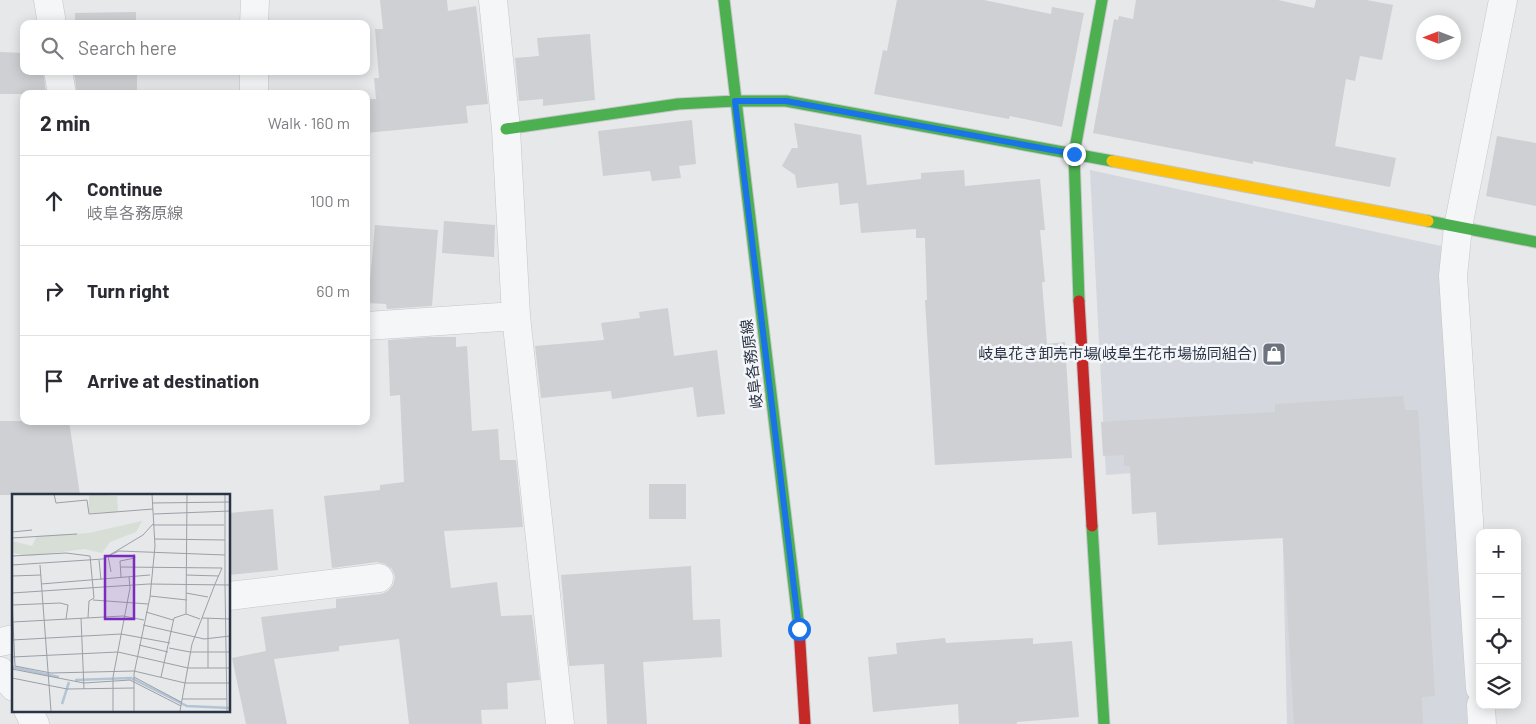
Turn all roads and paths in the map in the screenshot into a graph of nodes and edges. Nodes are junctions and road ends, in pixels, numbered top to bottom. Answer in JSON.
{"nodes":[{"id":1,"x":48,"y":0,"type":"edge"},
{"id":2,"x":254,"y":0,"type":"edge"},
{"id":3,"x":493,"y":0,"type":"edge"},
{"id":4,"x":724,"y":0,"type":"edge"},
{"id":5,"x":1102,"y":0,"type":"edge"},
{"id":6,"x":1503,"y":0,"type":"edge"},
{"id":7,"x":51,"y":20,"type":"edge"},
{"id":8,"x":254,"y":20,"type":"edge"},
{"id":9,"x":59,"y":75,"type":"edge"},
{"id":10,"x":254,"y":75,"type":"edge"},
{"id":11,"x":61,"y":90,"type":"edge"},
{"id":12,"x":254,"y":90,"type":"edge"},
{"id":13,"x":735,"y":101,"type":"junction"},
{"id":14,"x":506,"y":129,"type":"junction"},
{"id":15,"x":1074,"y":154,"type":"junction"},
{"id":16,"x":1458,"y":227,"type":"junction"},
{"id":17,"x":1536,"y":242,"type":"edge"},
{"id":18,"x":516,"y":316,"type":"junction"},
{"id":19,"x":370,"y":326,"type":"edge"},
{"id":20,"x":379,"y":578,"type":"dead end"},
{"id":21,"x":230,"y":596,"type":"edge"},
{"id":22,"x":1478,"y":664,"type":"edge"},
{"id":23,"x":0,"y":671,"type":"edge"},
{"id":24,"x":12,"y":685,"type":"edge"},
{"id":25,"x":1481,"y":709,"type":"edge"},
{"id":26,"x":29,"y":712,"type":"edge"},
{"id":27,"x":35,"y":724,"type":"edge"},
{"id":28,"x":560,"y":724,"type":"edge"},
{"id":29,"x":805,"y":724,"type":"edge"},
{"id":30,"x":1104,"y":724,"type":"edge"},
{"id":31,"x":1482,"y":724,"type":"edge"}],
"edges":[{"from":1,"to":7,"type":"street"},
{"from":2,"to":8,"type":"street"},
{"from":3,"to":14,"type":"street"},
{"from":4,"to":13,"type":"street","name":"岐阜各務原線"},
{"from":5,"to":15,"type":"street"},
{"from":6,"to":16,"type":"street"},
{"from":9,"to":11,"type":"street"},
{"from":10,"to":12,"type":"street"},
{"from":13,"to":14,"type":"street"},
{"from":13,"to":15,"type":"street"},
{"from":13,"to":29,"type":"street","name":"岐阜各務原線"},
{"from":14,"to":18,"type":"street"},
{"from":15,"to":16,"type":"street"},
{"from":15,"to":30,"type":"street"},
{"from":16,"to":17,"type":"street"},
{"from":16,"to":22,"type":"street"},
{"from":18,"to":19,"type":"street"},
{"from":18,"to":28,"type":"street"},
{"from":20,"to":21,"type":"street"},
{"from":23,"to":24,"type":"street"},
{"from":25,"to":31,"type":"street"},
{"from":26,"to":27,"type":"street"}]}
